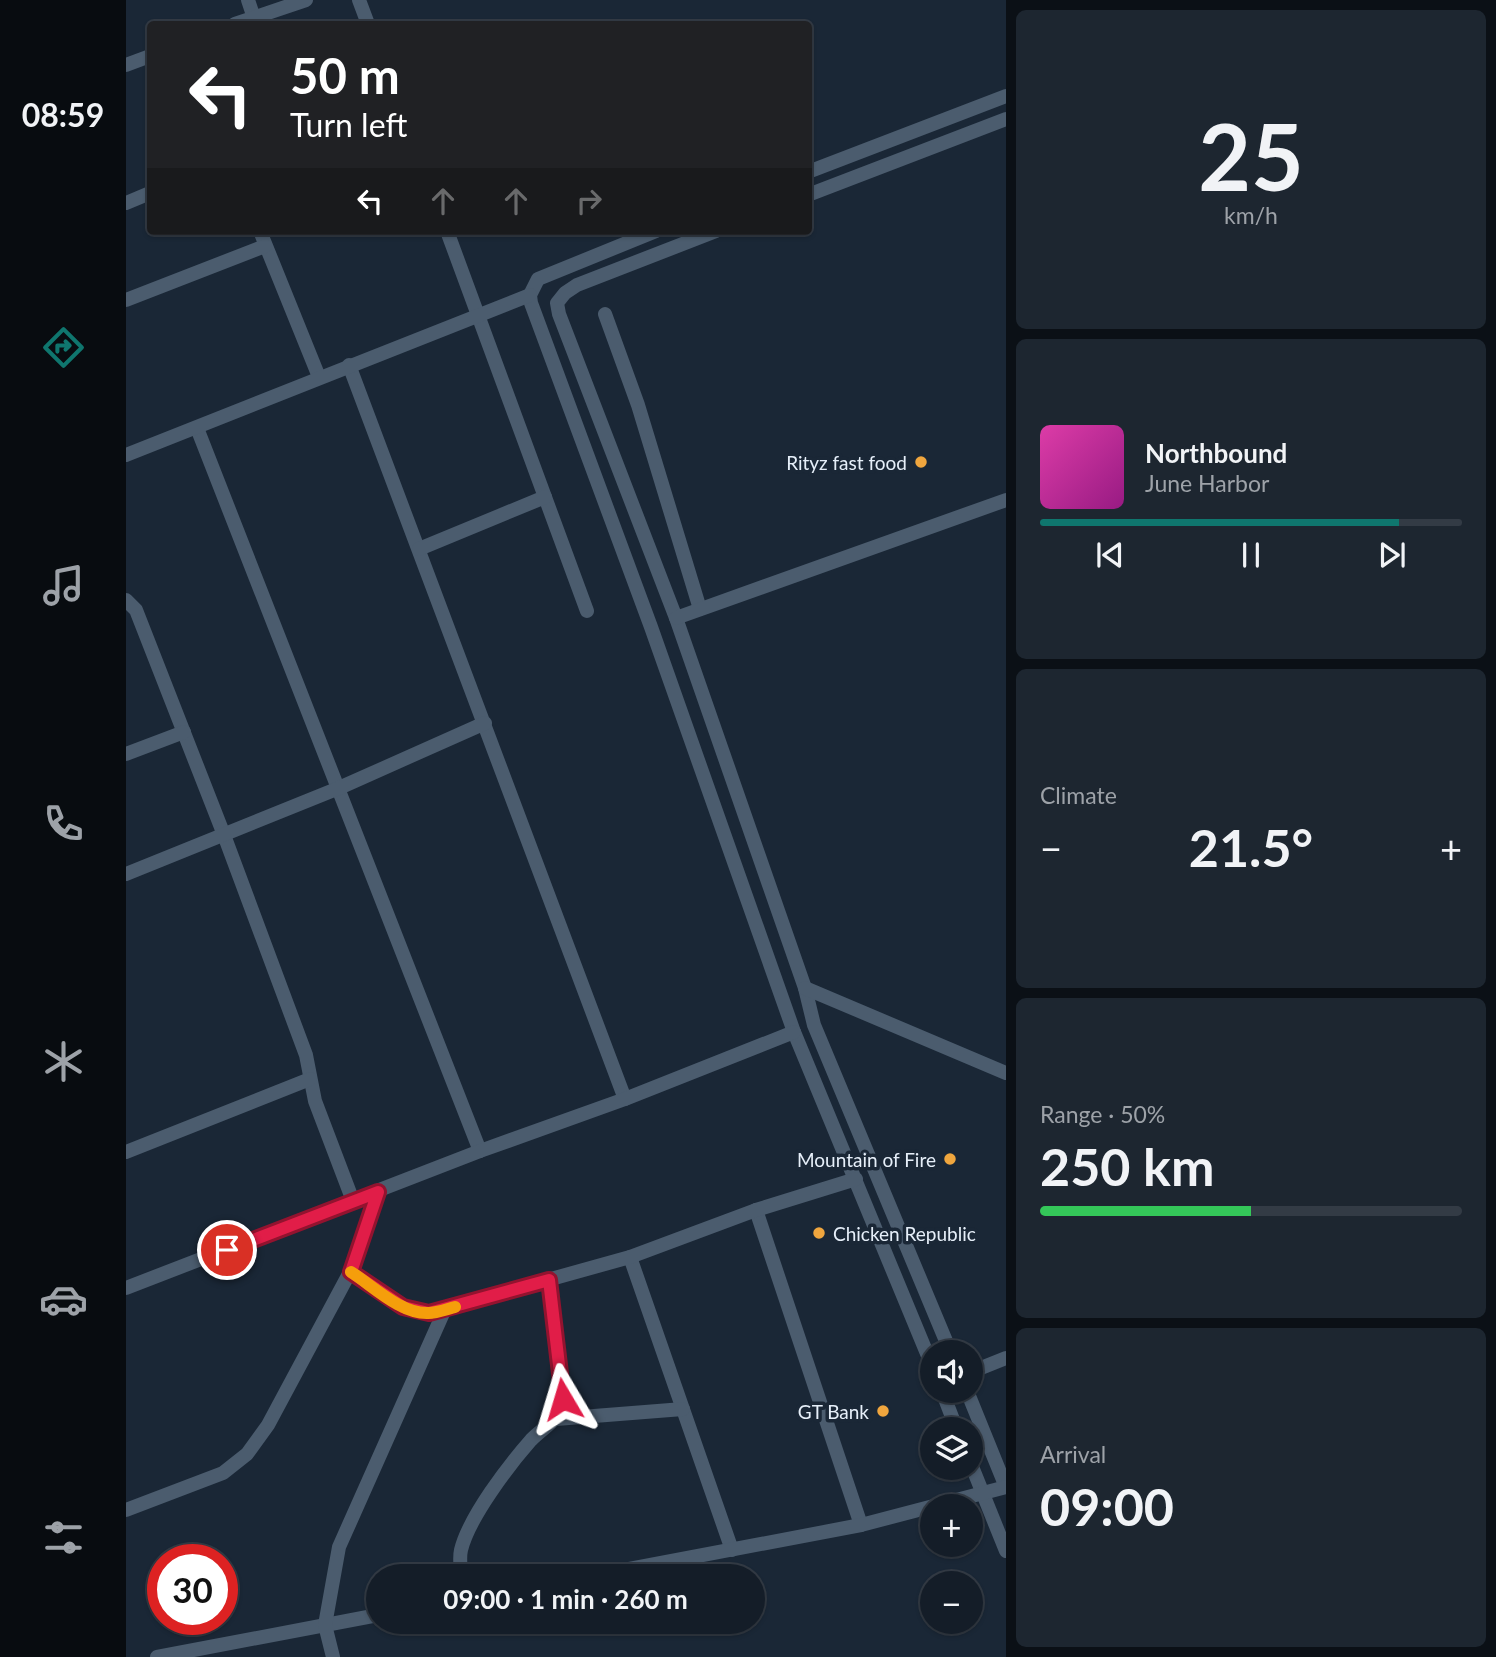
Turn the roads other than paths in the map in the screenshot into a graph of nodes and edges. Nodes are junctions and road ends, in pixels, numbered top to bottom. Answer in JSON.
{"nodes":[{"id":1,"x":247,"y":0,"type":"edge"},
{"id":2,"x":306,"y":0,"type":"edge"},
{"id":3,"x":359,"y":0,"type":"edge"},
{"id":4,"x":254,"y":18,"type":"junction"},
{"id":5,"x":245,"y":21,"type":"edge"},
{"id":6,"x":367,"y":21,"type":"edge"},
{"id":7,"x":147,"y":57,"type":"edge"},
{"id":8,"x":126,"y":65,"type":"edge"},
{"id":9,"x":1006,"y":96,"type":"edge"},
{"id":10,"x":1006,"y":119,"type":"edge"},
{"id":11,"x":812,"y":170,"type":"edge"},
{"id":12,"x":812,"y":193,"type":"edge"},
{"id":13,"x":147,"y":194,"type":"edge"},
{"id":14,"x":126,"y":203,"type":"edge"},
{"id":15,"x":261,"y":235,"type":"edge"},
{"id":16,"x":448,"y":235,"type":"edge"},
{"id":17,"x":646,"y":235,"type":"edge"},
{"id":18,"x":704,"y":235,"type":"edge"},
{"id":19,"x":265,"y":246,"type":"junction"},
{"id":20,"x":530,"y":295,"type":"junction"},
{"id":21,"x":126,"y":300,"type":"edge"},
{"id":22,"x":605,"y":314,"type":"dead end"},
{"id":23,"x":478,"y":315,"type":"junction"},
{"id":24,"x":349,"y":365,"type":"junction"},
{"id":25,"x":319,"y":377,"type":"junction"},
{"id":26,"x":197,"y":428,"type":"junction"},
{"id":27,"x":126,"y":455,"type":"edge"},
{"id":28,"x":545,"y":497,"type":"junction"},
{"id":29,"x":1006,"y":500,"type":"edge"},
{"id":30,"x":419,"y":549,"type":"junction"},
{"id":31,"x":126,"y":600,"type":"edge"},
{"id":32,"x":699,"y":609,"type":"junction"},
{"id":33,"x":587,"y":611,"type":"dead end"},
{"id":34,"x":676,"y":618,"type":"junction"},
{"id":35,"x":485,"y":723,"type":"junction"},
{"id":36,"x":184,"y":732,"type":"junction"},
{"id":37,"x":719,"y":742,"type":"junction"},
{"id":38,"x":695,"y":752,"type":"junction"},
{"id":39,"x":126,"y":754,"type":"edge"},
{"id":40,"x":339,"y":788,"type":"junction"},
{"id":41,"x":224,"y":835,"type":"junction"},
{"id":42,"x":126,"y":874,"type":"edge"},
{"id":43,"x":805,"y":988,"type":"junction"},
{"id":44,"x":794,"y":1032,"type":"junction"},
{"id":45,"x":1006,"y":1073,"type":"edge"},
{"id":46,"x":310,"y":1079,"type":"junction"},
{"id":47,"x":625,"y":1099,"type":"junction"},
{"id":48,"x":480,"y":1151,"type":"junction"},
{"id":49,"x":126,"y":1152,"type":"edge"},
{"id":50,"x":856,"y":1179,"type":"junction"},
{"id":51,"x":378,"y":1192,"type":"junction"},
{"id":52,"x":353,"y":1201,"type":"junction"},
{"id":53,"x":756,"y":1210,"type":"junction"},
{"id":54,"x":630,"y":1257,"type":"junction"},
{"id":55,"x":351,"y":1272,"type":"junction"},
{"id":56,"x":549,"y":1280,"type":"junction"},
{"id":57,"x":126,"y":1288,"type":"edge"},
{"id":58,"x":446,"y":1309,"type":"junction"},
{"id":59,"x":922,"y":1340,"type":"edge"},
{"id":60,"x":946,"y":1340,"type":"edge"},
{"id":61,"x":1006,"y":1358,"type":"edge"},
{"id":62,"x":983,"y":1367,"type":"edge"},
{"id":63,"x":972,"y":1403,"type":"edge"},
{"id":64,"x":683,"y":1409,"type":"junction"},
{"id":65,"x":556,"y":1419,"type":"junction"},
{"id":66,"x":978,"y":1480,"type":"edge"},
{"id":67,"x":1006,"y":1487,"type":"edge"},
{"id":68,"x":983,"y":1493,"type":"junction"},
{"id":69,"x":1006,"y":1507,"type":"edge"},
{"id":70,"x":126,"y":1510,"type":"edge"},
{"id":71,"x":990,"y":1511,"type":"junction"},
{"id":72,"x":861,"y":1525,"type":"junction"},
{"id":73,"x":732,"y":1550,"type":"junction"},
{"id":74,"x":1006,"y":1551,"type":"edge"},
{"id":75,"x":461,"y":1564,"type":"edge"},
{"id":76,"x":657,"y":1564,"type":"edge"},
{"id":77,"x":366,"y":1617,"type":"edge"},
{"id":78,"x":325,"y":1625,"type":"junction"},
{"id":79,"x":157,"y":1657,"type":"edge"},
{"id":80,"x":333,"y":1657,"type":"edge"}],
"edges":[{"from":1,"to":4,"type":"street"},
{"from":2,"to":4,"type":"street"},
{"from":3,"to":6,"type":"street"},
{"from":4,"to":5,"type":"street"},
{"from":7,"to":8,"type":"street"},
{"from":9,"to":11,"type":"street"},
{"from":10,"to":12,"type":"street"},
{"from":13,"to":14,"type":"street"},
{"from":15,"to":19,"type":"street"},
{"from":16,"to":23,"type":"street"},
{"from":17,"to":20,"type":"street"},
{"from":18,"to":34,"type":"street"},
{"from":19,"to":21,"type":"street"},
{"from":19,"to":25,"type":"street"},
{"from":20,"to":23,"type":"street"},
{"from":20,"to":38,"type":"street"},
{"from":22,"to":32,"type":"street"},
{"from":23,"to":24,"type":"street"},
{"from":23,"to":28,"type":"street"},
{"from":24,"to":25,"type":"street"},
{"from":24,"to":30,"type":"street"},
{"from":25,"to":26,"type":"street"},
{"from":26,"to":27,"type":"street"},
{"from":26,"to":40,"type":"street"},
{"from":28,"to":30,"type":"street"},
{"from":28,"to":33,"type":"street"},
{"from":29,"to":32,"type":"street"},
{"from":30,"to":35,"type":"street"},
{"from":31,"to":36,"type":"street"},
{"from":32,"to":34,"type":"street"},
{"from":34,"to":37,"type":"street"},
{"from":35,"to":40,"type":"street"},
{"from":35,"to":47,"type":"street"},
{"from":36,"to":39,"type":"street"},
{"from":36,"to":41,"type":"street"},
{"from":37,"to":38,"type":"street"},
{"from":37,"to":43,"type":"street"},
{"from":38,"to":44,"type":"street"},
{"from":40,"to":41,"type":"street"},
{"from":40,"to":48,"type":"street"},
{"from":41,"to":42,"type":"street"},
{"from":41,"to":46,"type":"street"},
{"from":43,"to":45,"type":"street"},
{"from":43,"to":60,"type":"street"},
{"from":44,"to":47,"type":"street"},
{"from":44,"to":50,"type":"street"},
{"from":46,"to":49,"type":"street"},
{"from":46,"to":52,"type":"street"},
{"from":47,"to":48,"type":"street"},
{"from":48,"to":51,"type":"street"},
{"from":50,"to":53,"type":"street"},
{"from":50,"to":59,"type":"street"},
{"from":51,"to":52,"type":"street"},
{"from":51,"to":55,"type":"street"},
{"from":52,"to":57,"type":"street"},
{"from":53,"to":54,"type":"street"},
{"from":53,"to":72,"type":"street"},
{"from":54,"to":56,"type":"street"},
{"from":54,"to":64,"type":"street"},
{"from":55,"to":58,"type":"street"},
{"from":55,"to":70,"type":"street"},
{"from":56,"to":58,"type":"street"},
{"from":56,"to":65,"type":"street"},
{"from":58,"to":78,"type":"street"},
{"from":61,"to":62,"type":"street"},
{"from":63,"to":67,"type":"street"},
{"from":64,"to":65,"type":"street"},
{"from":64,"to":73,"type":"street"},
{"from":65,"to":75,"type":"street"},
{"from":66,"to":68,"type":"street"},
{"from":67,"to":68,"type":"street"},
{"from":68,"to":71,"type":"street"},
{"from":68,"to":72,"type":"street"},
{"from":69,"to":71,"type":"street"},
{"from":71,"to":74,"type":"street"},
{"from":72,"to":73,"type":"street"},
{"from":73,"to":76,"type":"street"},
{"from":77,"to":78,"type":"street"},
{"from":78,"to":79,"type":"street"},
{"from":78,"to":80,"type":"street"}]}
